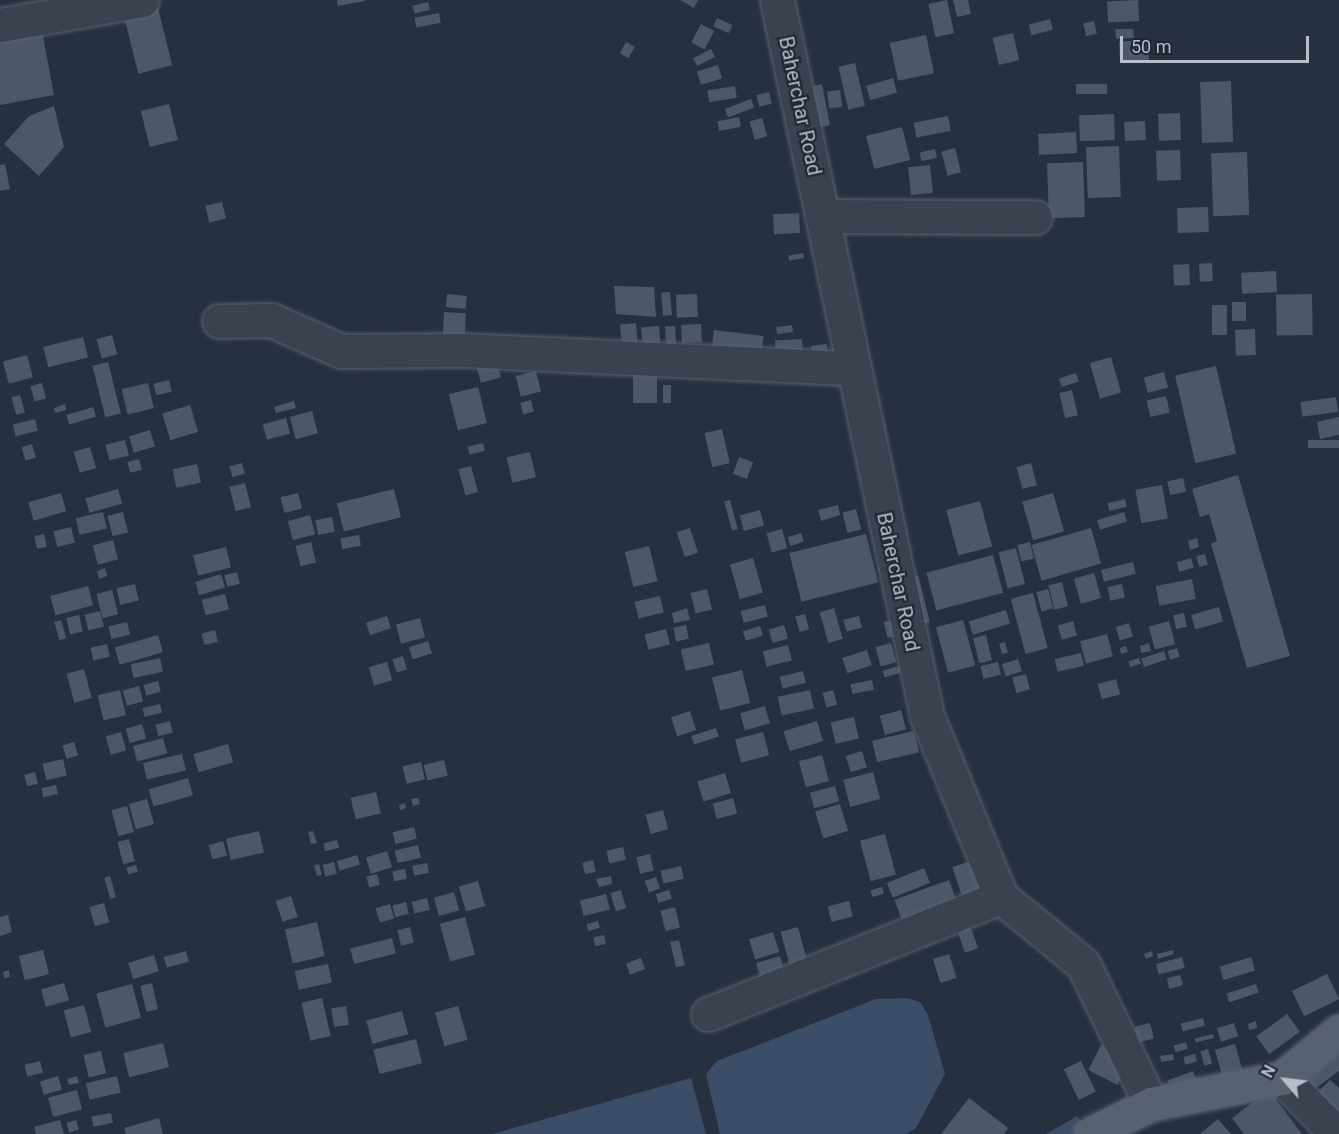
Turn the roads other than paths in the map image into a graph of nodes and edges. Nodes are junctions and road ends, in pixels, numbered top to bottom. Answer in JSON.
{"nodes":[{"id":1,"x":142,"y":0,"type":"edge"},
{"id":2,"x":777,"y":0,"type":"edge"},
{"id":3,"x":0,"y":25,"type":"edge"},
{"id":4,"x":823,"y":216,"type":"junction"},
{"id":5,"x":1035,"y":218,"type":"dead end"},
{"id":6,"x":219,"y":321,"type":"dead end"},
{"id":7,"x":851,"y":368,"type":"junction"},
{"id":8,"x":1001,"y":897,"type":"junction"},
{"id":9,"x":708,"y":1014,"type":"dead end"},
{"id":10,"x":1339,"y":1032,"type":"edge"},
{"id":11,"x":1282,"y":1078,"type":"junction"},
{"id":12,"x":1151,"y":1104,"type":"junction"},
{"id":13,"x":1103,"y":1126,"type":"edge"},
{"id":14,"x":1337,"y":1134,"type":"edge"}],
"edges":[{"from":1,"to":3,"type":"street"},
{"from":2,"to":4,"type":"street","name":"Baherchar Road"},
{"from":4,"to":5,"type":"street"},
{"from":4,"to":7,"type":"street","name":"Baherchar Road"},
{"from":6,"to":7,"type":"street"},
{"from":7,"to":8,"type":"street","name":"Baherchar Road"},
{"from":8,"to":9,"type":"street"},
{"from":8,"to":12,"type":"street","name":"Baherchar Road"},
{"from":10,"to":11,"type":"main road"},
{"from":11,"to":12,"type":"main road"},
{"from":11,"to":14,"type":"street"},
{"from":12,"to":13,"type":"main road"}]}
